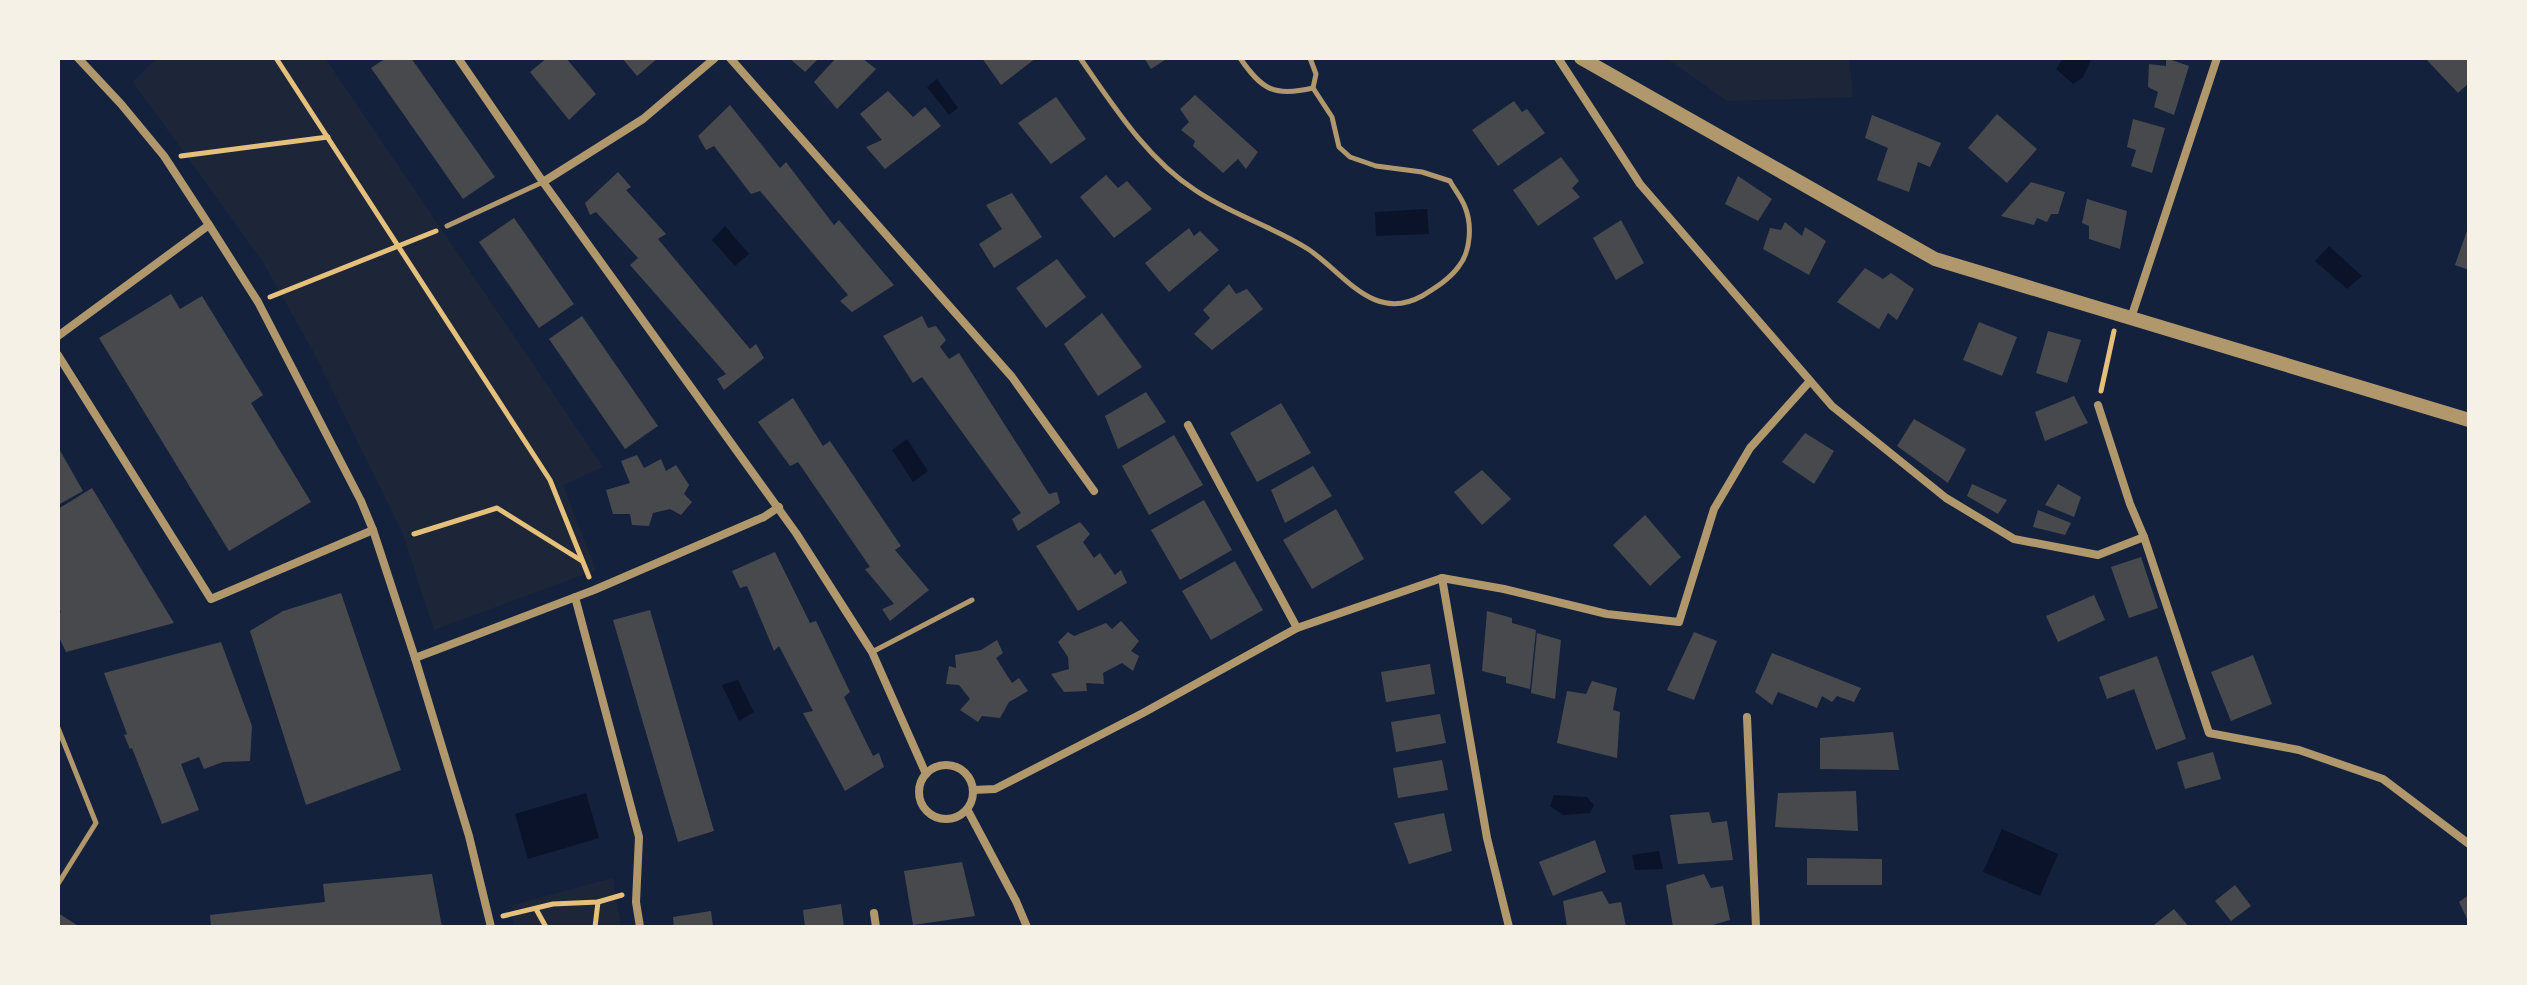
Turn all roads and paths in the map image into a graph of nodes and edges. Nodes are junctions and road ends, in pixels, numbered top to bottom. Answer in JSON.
{"nodes":[{"id":1,"x":78,"y":58,"type":"edge"},
{"id":2,"x":276,"y":58,"type":"edge"},
{"id":3,"x":458,"y":58,"type":"edge"},
{"id":4,"x":715,"y":58,"type":"edge"},
{"id":5,"x":730,"y":58,"type":"edge"},
{"id":6,"x":1080,"y":58,"type":"edge"},
{"id":7,"x":1240,"y":58,"type":"edge"},
{"id":8,"x":1310,"y":58,"type":"edge"},
{"id":9,"x":1558,"y":58,"type":"edge"},
{"id":10,"x":1581,"y":58,"type":"edge"},
{"id":11,"x":2217,"y":58,"type":"edge"},
{"id":12,"x":1313,"y":88,"type":"junction"},
{"id":13,"x":328,"y":137,"type":"junction"},
{"id":14,"x":164,"y":156,"type":"junction"},
{"id":15,"x":543,"y":182,"type":"junction"},
{"id":16,"x":209,"y":225,"type":"junction"},
{"id":17,"x":447,"y":226,"type":"dead end"},
{"id":18,"x":430,"y":233,"type":"dead end"},
{"id":19,"x":397,"y":245,"type":"junction"},
{"id":20,"x":280,"y":293,"type":"dead end"},
{"id":21,"x":2124,"y":316,"type":"junction"},
{"id":22,"x":58,"y":336,"type":"edge"},
{"id":23,"x":58,"y":355,"type":"edge"},
{"id":24,"x":1810,"y":381,"type":"junction"},
{"id":25,"x":2098,"y":405,"type":"joint"},
{"id":26,"x":2469,"y":420,"type":"edge"},
{"id":27,"x":1188,"y":425,"type":"dead end"},
{"id":28,"x":1094,"y":491,"type":"dead end"},
{"id":29,"x":779,"y":507,"type":"junction"},
{"id":30,"x":373,"y":530,"type":"junction"},
{"id":31,"x":414,"y":534,"type":"dead end"},
{"id":32,"x":2144,"y":537,"type":"junction"},
{"id":33,"x":583,"y":562,"type":"junction"},
{"id":34,"x":1442,"y":578,"type":"junction"},
{"id":35,"x":594,"y":590,"type":"junction"},
{"id":36,"x":575,"y":597,"type":"junction"},
{"id":37,"x":972,"y":600,"type":"dead end"},
{"id":38,"x":1297,"y":628,"type":"junction"},
{"id":39,"x":872,"y":652,"type":"junction"},
{"id":40,"x":415,"y":658,"type":"junction"},
{"id":41,"x":1747,"y":717,"type":"dead end"},
{"id":42,"x":58,"y":728,"type":"edge"},
{"id":43,"x":926,"y":774,"type":"junction"},
{"id":44,"x":973,"y":790,"type":"junction"},
{"id":45,"x":967,"y":809,"type":"junction"},
{"id":46,"x":2469,"y":844,"type":"edge"},
{"id":47,"x":58,"y":884,"type":"edge"},
{"id":48,"x":637,"y":890,"type":"junction"},
{"id":49,"x":598,"y":902,"type":"junction"},
{"id":50,"x":536,"y":909,"type":"junction"},
{"id":51,"x":874,"y":913,"type":"dead end"},
{"id":52,"x":491,"y":922,"type":"edge"},
{"id":53,"x":546,"y":927,"type":"edge"},
{"id":54,"x":595,"y":927,"type":"edge"},
{"id":55,"x":640,"y":927,"type":"edge"},
{"id":56,"x":876,"y":927,"type":"edge"},
{"id":57,"x":1027,"y":927,"type":"edge"},
{"id":58,"x":1509,"y":927,"type":"edge"},
{"id":59,"x":1756,"y":927,"type":"edge"}],
"edges":[{"from":1,"to":14,"type":"street"},
{"from":2,"to":13,"type":"path"},
{"from":3,"to":15,"type":"street"},
{"from":4,"to":15,"type":"street"},
{"from":5,"to":28,"type":"street"},
{"from":6,"to":12,"type":"lane"},
{"from":7,"to":12,"type":"lane"},
{"from":8,"to":12,"type":"lane"},
{"from":9,"to":24,"type":"street"},
{"from":10,"to":21,"type":"street"},
{"from":11,"to":21,"type":"street"},
{"from":13,"to":14,"type":"path"},
{"from":13,"to":19,"type":"path"},
{"from":14,"to":16,"type":"street"},
{"from":15,"to":17,"type":"lane"},
{"from":15,"to":29,"type":"street"},
{"from":16,"to":22,"type":"street"},
{"from":16,"to":30,"type":"street"},
{"from":18,"to":19,"type":"path"},
{"from":19,"to":20,"type":"path"},
{"from":19,"to":33,"type":"path"},
{"from":21,"to":25,"type":"path"},
{"from":21,"to":26,"type":"street"},
{"from":23,"to":30,"type":"street"},
{"from":24,"to":32,"type":"street"},
{"from":24,"to":34,"type":"street"},
{"from":25,"to":32,"type":"street"},
{"from":27,"to":38,"type":"street"},
{"from":29,"to":35,"type":"street"},
{"from":29,"to":39,"type":"street"},
{"from":30,"to":40,"type":"street"},
{"from":31,"to":33,"type":"path"},
{"from":32,"to":46,"type":"street"},
{"from":33,"to":35,"type":"path"},
{"from":34,"to":38,"type":"street"},
{"from":34,"to":58,"type":"street"},
{"from":35,"to":36,"type":"street"},
{"from":36,"to":40,"type":"street"},
{"from":36,"to":48,"type":"street"},
{"from":37,"to":39,"type":"lane"},
{"from":38,"to":44,"type":"street"},
{"from":39,"to":43,"type":"street"},
{"from":40,"to":52,"type":"street"},
{"from":41,"to":59,"type":"street"},
{"from":42,"to":47,"type":"lane"},
{"from":43,"to":44,"type":"street"},
{"from":43,"to":45,"type":"street"},
{"from":44,"to":45,"type":"street"},
{"from":45,"to":57,"type":"street"},
{"from":48,"to":49,"type":"path"},
{"from":48,"to":55,"type":"street"},
{"from":49,"to":50,"type":"path"},
{"from":49,"to":54,"type":"path"},
{"from":50,"to":52,"type":"path"},
{"from":50,"to":53,"type":"path"},
{"from":51,"to":56,"type":"street"}]}
